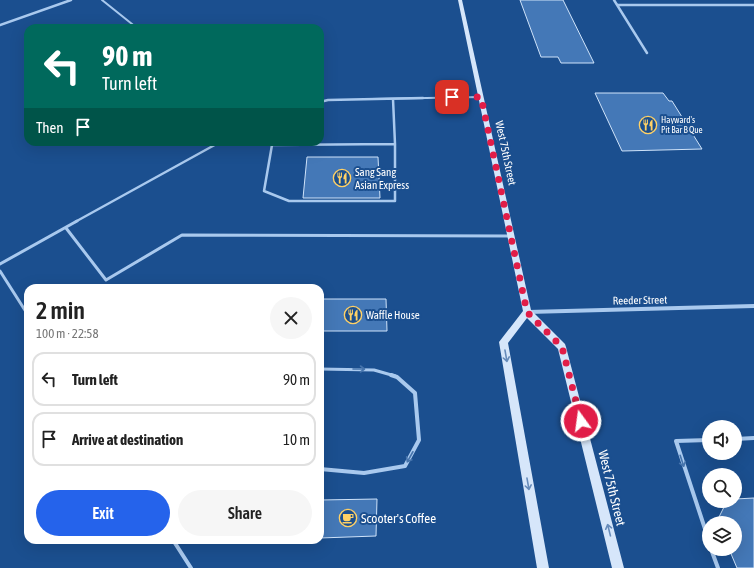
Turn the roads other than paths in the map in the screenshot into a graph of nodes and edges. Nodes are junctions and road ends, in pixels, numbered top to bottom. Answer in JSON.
{"nodes":[{"id":1,"x":71,"y":0,"type":"edge"},
{"id":2,"x":102,"y":0,"type":"edge"},
{"id":3,"x":460,"y":0,"type":"edge"},
{"id":4,"x":614,"y":0,"type":"edge"},
{"id":5,"x":618,"y":5,"type":"junction"},
{"id":6,"x":754,"y":5,"type":"edge"},
{"id":7,"x":132,"y":24,"type":"edge"},
{"id":8,"x":0,"y":25,"type":"edge"},
{"id":9,"x":647,"y":54,"type":"dead end"},
{"id":10,"x":481,"y":97,"type":"junction"},
{"id":11,"x":393,"y":99,"type":"junction"},
{"id":12,"x":324,"y":101,"type":"edge"},
{"id":13,"x":395,"y":144,"type":"junction"},
{"id":14,"x":324,"y":145,"type":"edge"},
{"id":15,"x":213,"y":146,"type":"edge"},
{"id":16,"x":272,"y":146,"type":"edge"},
{"id":17,"x":66,"y":228,"type":"junction"},
{"id":18,"x":511,"y":236,"type":"junction"},
{"id":19,"x":0,"y":264,"type":"edge"},
{"id":20,"x":0,"y":271,"type":"edge"},
{"id":21,"x":754,"y":306,"type":"edge"},
{"id":22,"x":24,"y":309,"type":"edge"},
{"id":23,"x":527,"y":312,"type":"junction"},
{"id":24,"x":324,"y":369,"type":"edge"},
{"id":25,"x":754,"y":438,"type":"edge"},
{"id":26,"x":742,"y":439,"type":"edge"},
{"id":27,"x":702,"y":440,"type":"edge"},
{"id":28,"x":324,"y":469,"type":"edge"},
{"id":29,"x":702,"y":520,"type":"edge"},
{"id":30,"x":176,"y":544,"type":"edge"},
{"id":31,"x":714,"y":556,"type":"edge"},
{"id":32,"x":191,"y":568,"type":"edge"},
{"id":33,"x":543,"y":568,"type":"edge"},
{"id":34,"x":618,"y":568,"type":"edge"},
{"id":35,"x":718,"y":568,"type":"edge"}],
"edges":[{"from":1,"to":8,"type":"street"},
{"from":2,"to":7,"type":"lane"},
{"from":3,"to":10,"type":"main road","name":"West 75th Street"},
{"from":4,"to":5,"type":"street"},
{"from":5,"to":6,"type":"street"},
{"from":5,"to":9,"type":"street"},
{"from":10,"to":11,"type":"lane"},
{"from":10,"to":18,"type":"main road","name":"West 75th Street"},
{"from":11,"to":12,"type":"lane"},
{"from":11,"to":13,"type":"lane"},
{"from":13,"to":14,"type":"lane"},
{"from":13,"to":16,"type":"lane"},
{"from":15,"to":17,"type":"lane"},
{"from":17,"to":18,"type":"lane"},
{"from":17,"to":19,"type":"lane"},
{"from":18,"to":23,"type":"main road","name":"West 75th Street"},
{"from":20,"to":22,"type":"lane"},
{"from":21,"to":23,"type":"street","name":"Reeder Street"},
{"from":23,"to":33,"type":"main road","one_way":true},
{"from":34,"to":23,"type":"main road","name":"West 75th Street","one_way":true},
{"from":24,"to":28,"type":"lane","one_way":true},
{"from":25,"to":26,"type":"lane"},
{"from":27,"to":29,"type":"lane","one_way":true},
{"from":30,"to":32,"type":"lane"},
{"from":31,"to":35,"type":"lane"}]}
